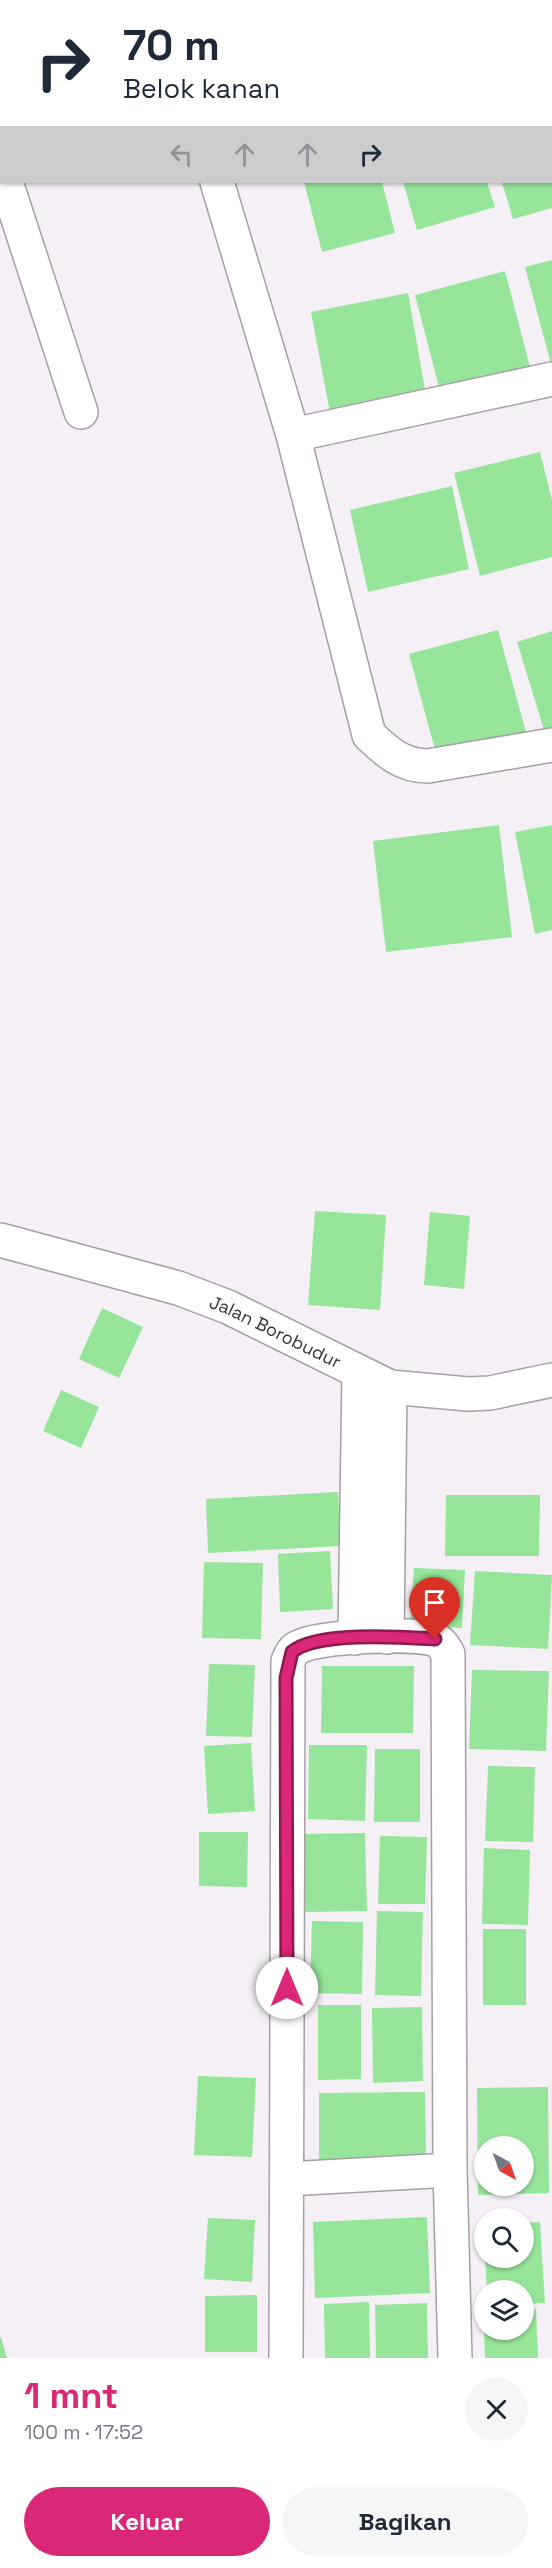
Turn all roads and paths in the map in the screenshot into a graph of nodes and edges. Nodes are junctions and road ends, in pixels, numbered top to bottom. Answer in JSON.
{"nodes":[{"id":1,"x":6,"y":183,"type":"edge"},
{"id":2,"x":218,"y":183,"type":"edge"},
{"id":3,"x":552,"y":380,"type":"edge"},
{"id":4,"x":81,"y":412,"type":"dead end"},
{"id":5,"x":293,"y":435,"type":"junction"},
{"id":6,"x":552,"y":745,"type":"edge"},
{"id":7,"x":0,"y":1240,"type":"edge"},
{"id":8,"x":359,"y":1373,"type":"junction"},
{"id":9,"x":552,"y":1380,"type":"edge"},
{"id":10,"x":390,"y":1388,"type":"junction"},
{"id":11,"x":371,"y":1637,"type":"junction"},
{"id":12,"x":450,"y":2170,"type":"junction"},
{"id":13,"x":287,"y":2179,"type":"junction"},
{"id":14,"x":286,"y":2358,"type":"edge"},
{"id":15,"x":455,"y":2358,"type":"edge"}],
"edges":[{"from":1,"to":4,"type":"street"},
{"from":2,"to":5,"type":"street"},
{"from":3,"to":5,"type":"street"},
{"from":5,"to":6,"type":"street"},
{"from":7,"to":8,"type":"street","name":"Jalan Borobudur"},
{"from":8,"to":10,"type":"street","name":"Jalan Borobudur"},
{"from":8,"to":11,"type":"street"},
{"from":9,"to":10,"type":"street","name":"Jalan Borobudur"},
{"from":10,"to":11,"type":"street"},
{"from":11,"to":12,"type":"street"},
{"from":11,"to":13,"type":"street"},
{"from":12,"to":13,"type":"street"},
{"from":12,"to":15,"type":"street"},
{"from":13,"to":14,"type":"street"}]}
